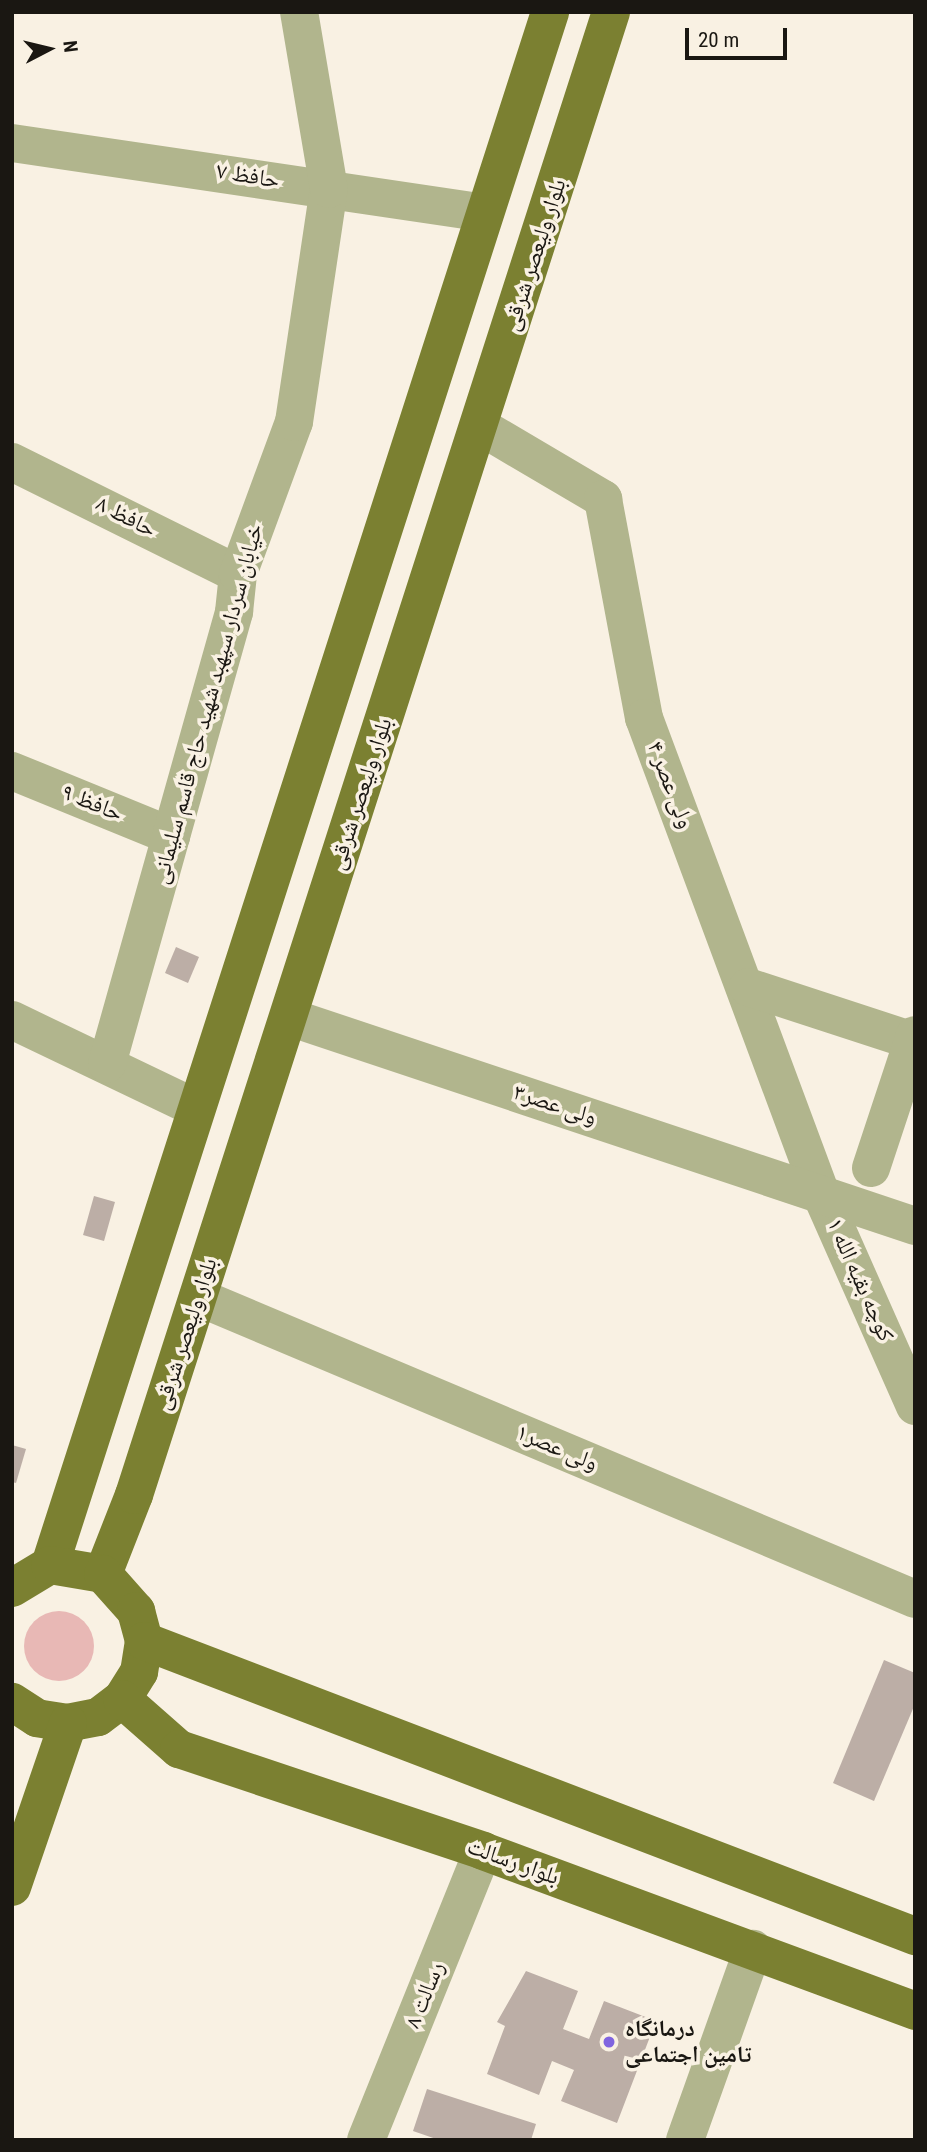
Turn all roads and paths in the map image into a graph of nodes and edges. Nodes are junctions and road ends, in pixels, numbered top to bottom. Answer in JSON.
{"nodes":[{"id":1,"x":299,"y":12,"type":"edge"},
{"id":2,"x":550,"y":12,"type":"edge"},
{"id":3,"x":611,"y":12,"type":"edge"},
{"id":4,"x":12,"y":143,"type":"edge"},
{"id":5,"x":330,"y":189,"type":"junction"},
{"id":6,"x":484,"y":213,"type":"junction"},
{"id":7,"x":446,"y":333,"type":"junction"},
{"id":8,"x":504,"y":352,"type":"junction"},
{"id":9,"x":481,"y":427,"type":"junction"},
{"id":10,"x":12,"y":461,"type":"edge"},
{"id":11,"x":238,"y":574,"type":"junction"},
{"id":12,"x":12,"y":771,"type":"edge"},
{"id":13,"x":172,"y":836,"type":"junction"},
{"id":14,"x":748,"y":988,"type":"junction"},
{"id":15,"x":289,"y":1017,"type":"junction"},
{"id":16,"x":12,"y":1020,"type":"edge"},
{"id":17,"x":914,"y":1038,"type":"edge"},
{"id":18,"x":107,"y":1064,"type":"junction"},
{"id":19,"x":196,"y":1108,"type":"junction"},
{"id":20,"x":871,"y":1168,"type":"dead end"},
{"id":21,"x":821,"y":1194,"type":"junction"},
{"id":22,"x":915,"y":1226,"type":"edge"},
{"id":23,"x":198,"y":1297,"type":"junction"},
{"id":24,"x":915,"y":1406,"type":"edge"},
{"id":25,"x":50,"y":1565,"type":"junction"},
{"id":26,"x":103,"y":1574,"type":"junction"},
{"id":27,"x":12,"y":1588,"type":"edge"},
{"id":28,"x":915,"y":1599,"type":"edge"},
{"id":29,"x":144,"y":1641,"type":"junction"},
{"id":30,"x":122,"y":1699,"type":"junction"},
{"id":31,"x":12,"y":1702,"type":"edge"},
{"id":32,"x":68,"y":1723,"type":"junction"},
{"id":33,"x":483,"y":1851,"type":"junction"},
{"id":34,"x":12,"y":1887,"type":"edge"},
{"id":35,"x":915,"y":1936,"type":"edge"},
{"id":36,"x":753,"y":1949,"type":"junction"},
{"id":37,"x":915,"y":2011,"type":"edge"},
{"id":38,"x":366,"y":2140,"type":"edge"},
{"id":39,"x":685,"y":2140,"type":"edge"}],
"edges":[{"from":1,"to":5,"type":"street","name":"خیابان سردار سپهبد شهید حاج قاسم سلیمانی"},
{"from":2,"to":6,"type":"main road"},
{"from":3,"to":8,"type":"main road","name":"بلوار ولیعصر شرقی"},
{"from":4,"to":5,"type":"street","name":"حافظ ۷"},
{"from":5,"to":6,"type":"street","name":"حافظ ۷"},
{"from":5,"to":11,"type":"street","name":"خیابان سردار سپهبد شهید حاج قاسم سلیمانی"},
{"from":6,"to":7,"type":"main road"},
{"from":7,"to":8,"type":"main road"},
{"from":7,"to":19,"type":"main road"},
{"from":8,"to":9,"type":"main road","name":"بلوار ولیعصر شرقی"},
{"from":9,"to":14,"type":"street","name":"ولی عصر ۴"},
{"from":9,"to":15,"type":"main road","name":"بلوار ولیعصر شرقی"},
{"from":10,"to":11,"type":"street","name":"حافظ ۸"},
{"from":11,"to":13,"type":"street","name":"خیابان سردار سپهبد شهید حاج قاسم سلیمانی"},
{"from":12,"to":13,"type":"street","name":"حافظ ۹"},
{"from":13,"to":18,"type":"street","name":"خیابان سردار سپهبد شهید حاج قاسم سلیمانی"},
{"from":14,"to":17,"type":"street"},
{"from":14,"to":21,"type":"street","name":"ولی عصر ۴"},
{"from":15,"to":21,"type":"street","name":"ولی عصر۳"},
{"from":15,"to":23,"type":"main road","name":"بلوار ولیعصر شرقی"},
{"from":16,"to":18,"type":"street"},
{"from":17,"to":20,"type":"street"},
{"from":18,"to":19,"type":"street"},
{"from":19,"to":25,"type":"main road"},
{"from":21,"to":22,"type":"street","name":"ولی عصر۳"},
{"from":21,"to":24,"type":"street","name":"کوچه بقیه الله ۱"},
{"from":23,"to":26,"type":"main road","name":"بلوار ولیعصر شرقی"},
{"from":23,"to":28,"type":"street","name":"ولی عصر۱"},
{"from":25,"to":26,"type":"main road"},
{"from":25,"to":27,"type":"main road"},
{"from":26,"to":29,"type":"main road"},
{"from":29,"to":30,"type":"main road"},
{"from":29,"to":35,"type":"main road"},
{"from":30,"to":32,"type":"main road"},
{"from":30,"to":33,"type":"main road","name":"بلوار رسالت"},
{"from":31,"to":32,"type":"main road"},
{"from":32,"to":34,"type":"main road"},
{"from":33,"to":36,"type":"main road","name":"بلوار رسالت"},
{"from":33,"to":38,"type":"street","name":"رسالت ۸"},
{"from":36,"to":37,"type":"main road","name":"بلوار رسالت"},
{"from":36,"to":39,"type":"street"}]}
